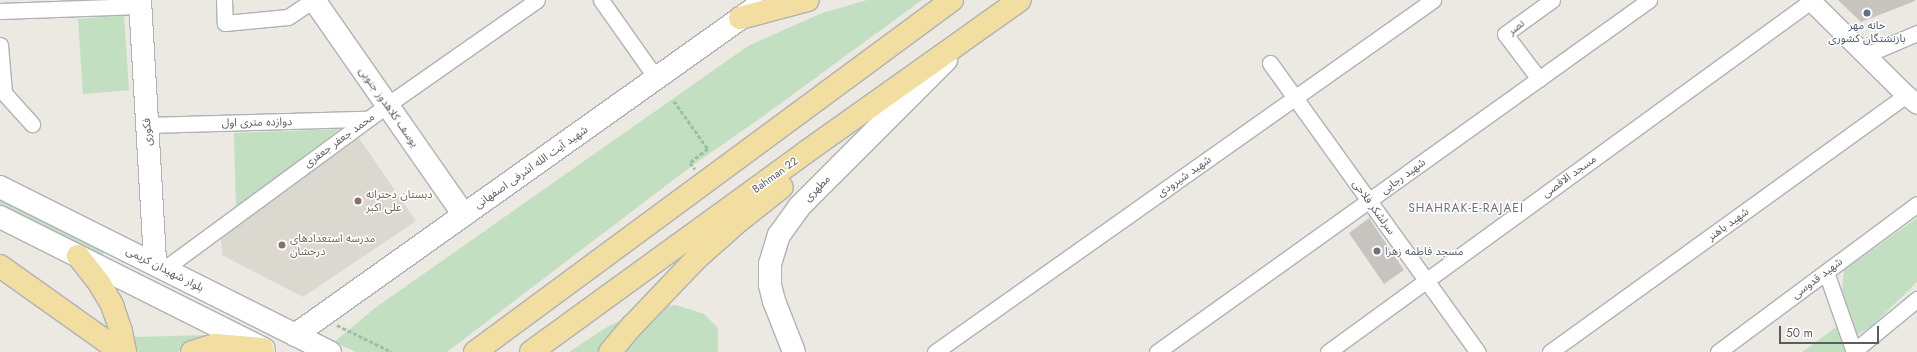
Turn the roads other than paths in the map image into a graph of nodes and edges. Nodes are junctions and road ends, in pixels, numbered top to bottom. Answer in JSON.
{"nodes":[{"id":1,"x":224,"y":0,"type":"edge"},
{"id":2,"x":314,"y":0,"type":"edge"},
{"id":3,"x":537,"y":0,"type":"edge"},
{"id":4,"x":601,"y":0,"type":"edge"},
{"id":5,"x":766,"y":0,"type":"edge"},
{"id":6,"x":808,"y":0,"type":"edge"},
{"id":7,"x":952,"y":0,"type":"edge"},
{"id":8,"x":1021,"y":0,"type":"edge"},
{"id":9,"x":1434,"y":0,"type":"edge"},
{"id":10,"x":1552,"y":0,"type":"edge"},
{"id":11,"x":1649,"y":0,"type":"edge"},
{"id":12,"x":1810,"y":0,"type":"edge"},
{"id":13,"x":140,"y":3,"type":"edge"},
{"id":14,"x":0,"y":11,"type":"edge"},
{"id":15,"x":740,"y":18,"type":"junction"},
{"id":16,"x":1917,"y":33,"type":"edge"},
{"id":17,"x":0,"y":45,"type":"edge"},
{"id":18,"x":1866,"y":55,"type":"junction"},
{"id":19,"x":948,"y":58,"type":"junction"},
{"id":20,"x":1270,"y":63,"type":"dead end"},
{"id":21,"x":656,"y":78,"type":"junction"},
{"id":22,"x":1539,"y":79,"type":"junction"},
{"id":23,"x":1295,"y":98,"type":"junction"},
{"id":24,"x":1912,"y":99,"type":"edge"},
{"id":25,"x":387,"y":105,"type":"junction"},
{"id":26,"x":367,"y":119,"type":"junction"},
{"id":27,"x":32,"y":124,"type":"dead end"},
{"id":28,"x":147,"y":125,"type":"junction"},
{"id":29,"x":0,"y":187,"type":"edge"},
{"id":30,"x":1369,"y":200,"type":"junction"},
{"id":31,"x":1917,"y":204,"type":"edge"},
{"id":32,"x":464,"y":215,"type":"junction"},
{"id":33,"x":0,"y":218,"type":"edge"},
{"id":34,"x":119,"y":246,"type":"junction"},
{"id":35,"x":78,"y":256,"type":"junction"},
{"id":36,"x":0,"y":266,"type":"edge"},
{"id":37,"x":160,"y":266,"type":"junction"},
{"id":38,"x":1826,"y":272,"type":"junction"},
{"id":39,"x":1426,"y":280,"type":"junction"},
{"id":40,"x":149,"y":292,"type":"junction"},
{"id":41,"x":1917,"y":299,"type":"edge"},
{"id":42,"x":295,"y":335,"type":"junction"},
{"id":43,"x":266,"y":350,"type":"edge"},
{"id":44,"x":121,"y":352,"type":"edge"},
{"id":45,"x":125,"y":352,"type":"edge"},
{"id":46,"x":192,"y":352,"type":"edge"},
{"id":47,"x":330,"y":352,"type":"edge"},
{"id":48,"x":475,"y":352,"type":"edge"},
{"id":49,"x":532,"y":352,"type":"edge"},
{"id":50,"x":610,"y":352,"type":"edge"},
{"id":51,"x":794,"y":352,"type":"edge"},
{"id":52,"x":935,"y":352,"type":"edge"},
{"id":53,"x":1157,"y":352,"type":"edge"},
{"id":54,"x":1328,"y":352,"type":"edge"},
{"id":55,"x":1478,"y":352,"type":"edge"},
{"id":56,"x":1550,"y":352,"type":"edge"},
{"id":57,"x":1718,"y":352,"type":"edge"},
{"id":58,"x":1854,"y":352,"type":"edge"}],
"edges":[{"from":1,"to":2,"type":"street"},
{"from":2,"to":25,"type":"main road","name":"یوسف کلاهدوز جنوبی"},
{"from":3,"to":25,"type":"street","name":"محمد جعفر جعفری"},
{"from":4,"to":21,"type":"street"},
{"from":5,"to":15,"type":"main road","name":"شهید آیت الله اشرفی اصفهانی"},
{"from":6,"to":15,"type":"highway"},
{"from":7,"to":48,"type":"highway"},
{"from":8,"to":19,"type":"highway"},
{"from":8,"to":49,"type":"highway","name":"Bahman 22"},
{"from":9,"to":23,"type":"street","name":"شهید شیرودی"},
{"from":10,"to":22,"type":"street","name":"نصر"},
{"from":11,"to":22,"type":"street","name":"شهید رجایی"},
{"from":12,"to":18,"type":"street"},
{"from":12,"to":39,"type":"street","name":"مسجد الاقصی"},
{"from":13,"to":14,"type":"street"},
{"from":13,"to":28,"type":"main road","name":"فکوری"},
{"from":15,"to":21,"type":"main road","name":"شهید آیت الله اشرفی اصفهانی"},
{"from":16,"to":18,"type":"street"},
{"from":17,"to":27,"type":"street"},
{"from":18,"to":24,"type":"street"},
{"from":19,"to":50,"type":"highway"},
{"from":19,"to":51,"type":"main road","name":"مطهری"},
{"from":20,"to":23,"type":"street","name":"سرلشکر فلاحی"},
{"from":21,"to":32,"type":"main road","name":"شهید آیت الله اشرفی اصفهانی"},
{"from":22,"to":30,"type":"street","name":"شهید رجایی"},
{"from":23,"to":30,"type":"street","name":"سرلشکر فلاحی"},
{"from":23,"to":52,"type":"street","name":"شهید شیرودی"},
{"from":24,"to":56,"type":"street","name":"شهید باهنر"},
{"from":25,"to":26,"type":"street","name":"محمد جعفر جعفری"},
{"from":25,"to":32,"type":"main road","name":"یوسف کلاهدوز جنوبی"},
{"from":26,"to":28,"type":"street","name":"دوازده متری اول"},
{"from":26,"to":37,"type":"street","name":"محمد جعفر جعفری"},
{"from":28,"to":37,"type":"main road","name":"فکوری"},
{"from":29,"to":34,"type":"main road","name":"بلوار شهیدان کریمی"},
{"from":30,"to":39,"type":"street","name":"سرلشکر فلاحی"},
{"from":30,"to":53,"type":"street","name":"شهید رجایی"},
{"from":31,"to":38,"type":"street","name":"شهید قدوسی"},
{"from":32,"to":42,"type":"main road","name":"شهید آیت الله اشرفی اصفهانی"},
{"from":33,"to":35,"type":"main road"},
{"from":34,"to":37,"type":"main road","name":"بلوار شهیدان کریمی"},
{"from":34,"to":40,"type":"main road"},
{"from":35,"to":40,"type":"main road"},
{"from":35,"to":45,"type":"highway"},
{"from":36,"to":44,"type":"highway"},
{"from":37,"to":42,"type":"main road","name":"بلوار شهیدان کریمی"},
{"from":38,"to":57,"type":"street","name":"شهید قدوسی"},
{"from":38,"to":58,"type":"street"},
{"from":39,"to":54,"type":"street","name":"مسجد الاقصی"},
{"from":39,"to":55,"type":"street","name":"سرلشکر فلاحی"},
{"from":40,"to":43,"type":"main road"},
{"from":41,"to":58,"type":"street"},
{"from":42,"to":47,"type":"main road","name":"بلوار شهیدان کریمی"},
{"from":43,"to":46,"type":"highway"}]}
